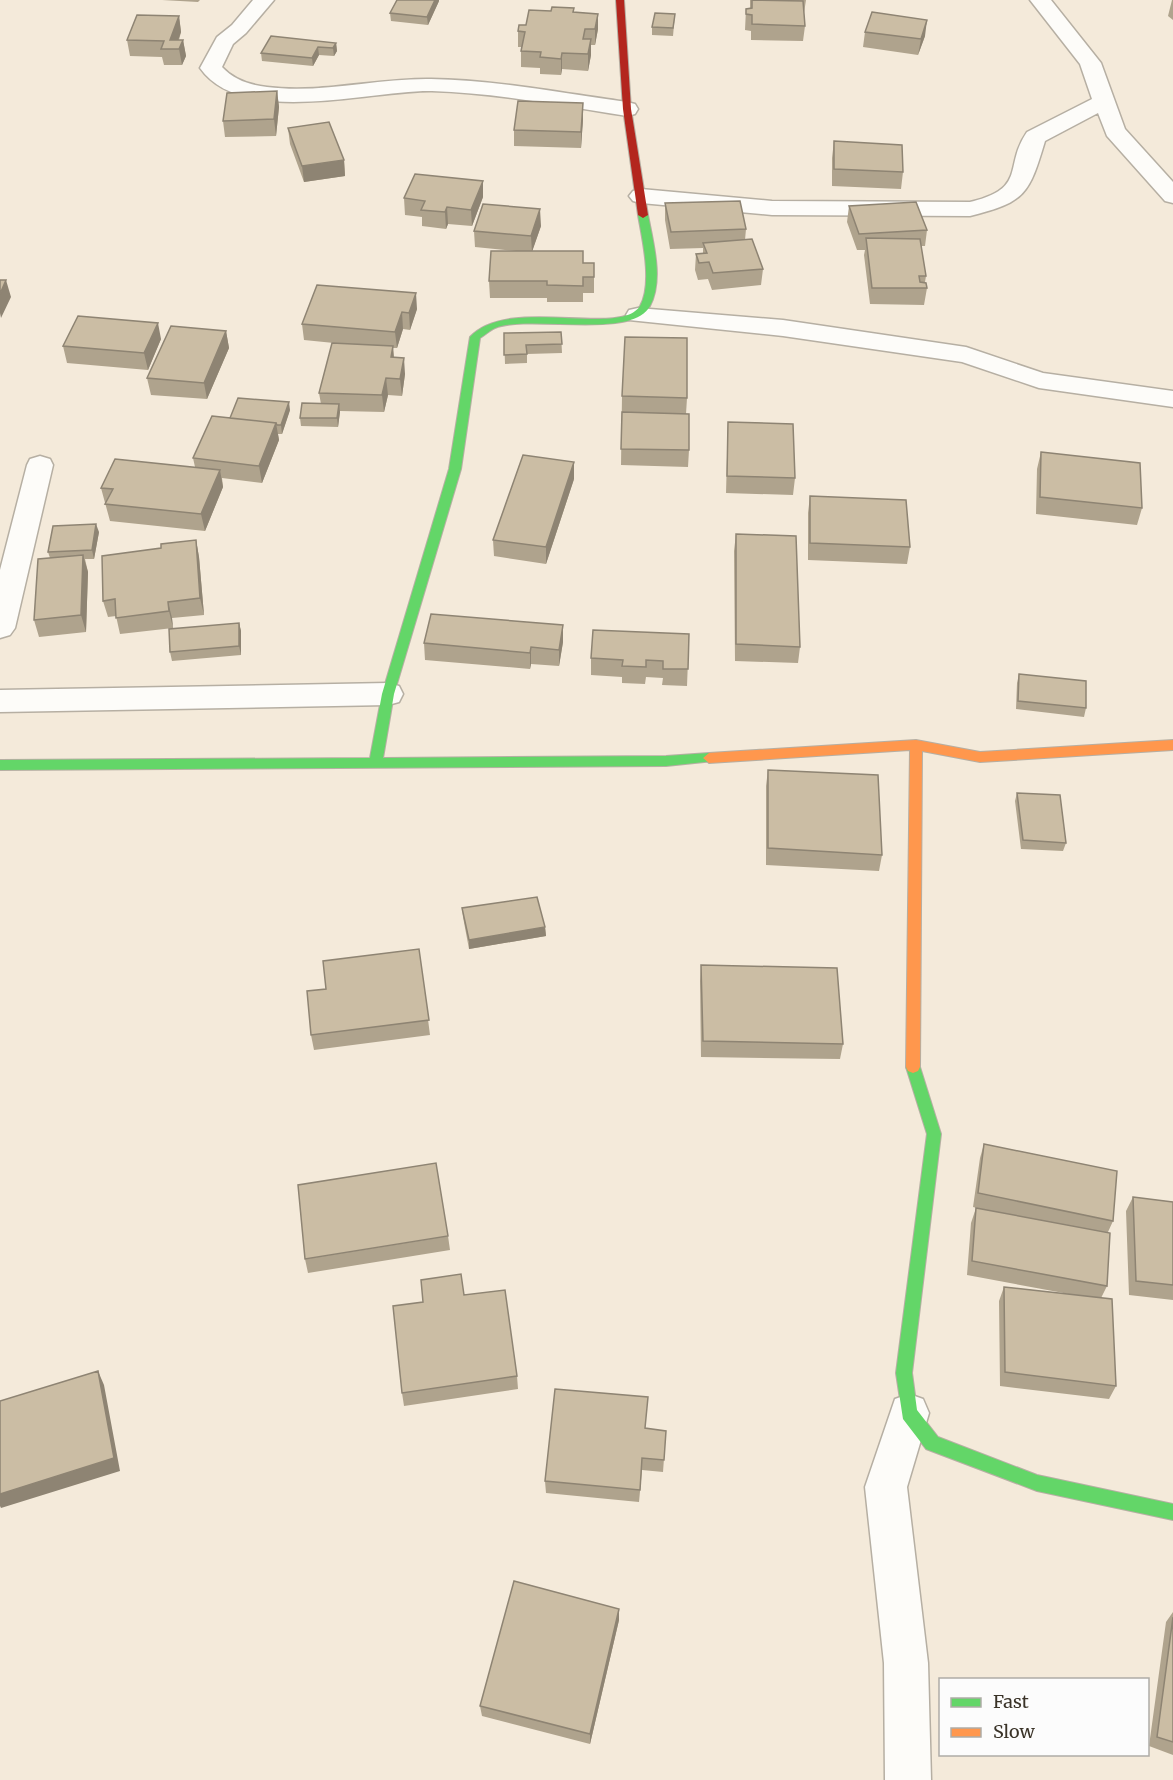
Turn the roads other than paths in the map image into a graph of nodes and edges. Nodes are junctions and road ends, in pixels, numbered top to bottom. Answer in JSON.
{"nodes":[{"id":1,"x":264,"y":0,"type":"edge"},
{"id":2,"x":620,"y":0,"type":"edge"},
{"id":3,"x":1040,"y":0,"type":"edge"},
{"id":4,"x":1105,"y":101,"type":"junction"},
{"id":5,"x":627,"y":109,"type":"junction"},
{"id":6,"x":641,"y":196,"type":"junction"},
{"id":7,"x":1173,"y":196,"type":"edge"},
{"id":8,"x":638,"y":315,"type":"junction"},
{"id":9,"x":1173,"y":399,"type":"edge"},
{"id":10,"x":40,"y":465,"type":"dead end"},
{"id":11,"x":0,"y":628,"type":"edge"},
{"id":12,"x":388,"y":694,"type":"junction"},
{"id":13,"x":0,"y":701,"type":"edge"},
{"id":14,"x":916,"y":745,"type":"junction"},
{"id":15,"x":1173,"y":745,"type":"edge"},
{"id":16,"x":376,"y":762,"type":"junction"},
{"id":17,"x":0,"y":765,"type":"edge"},
{"id":18,"x":909,"y":1413,"type":"junction"},
{"id":19,"x":1173,"y":1512,"type":"edge"},
{"id":20,"x":908,"y":1780,"type":"edge"}],
"edges":[{"from":1,"to":5,"type":"street"},
{"from":2,"to":5,"type":"street"},
{"from":3,"to":4,"type":"street"},
{"from":4,"to":6,"type":"street"},
{"from":4,"to":7,"type":"street"},
{"from":5,"to":6,"type":"street"},
{"from":6,"to":8,"type":"street"},
{"from":8,"to":9,"type":"street"},
{"from":8,"to":12,"type":"street"},
{"from":10,"to":11,"type":"street"},
{"from":12,"to":13,"type":"street"},
{"from":12,"to":16,"type":"street"},
{"from":14,"to":15,"type":"street"},
{"from":14,"to":16,"type":"street"},
{"from":14,"to":18,"type":"street"},
{"from":16,"to":17,"type":"street"},
{"from":18,"to":19,"type":"street"},
{"from":18,"to":20,"type":"street"}]}
